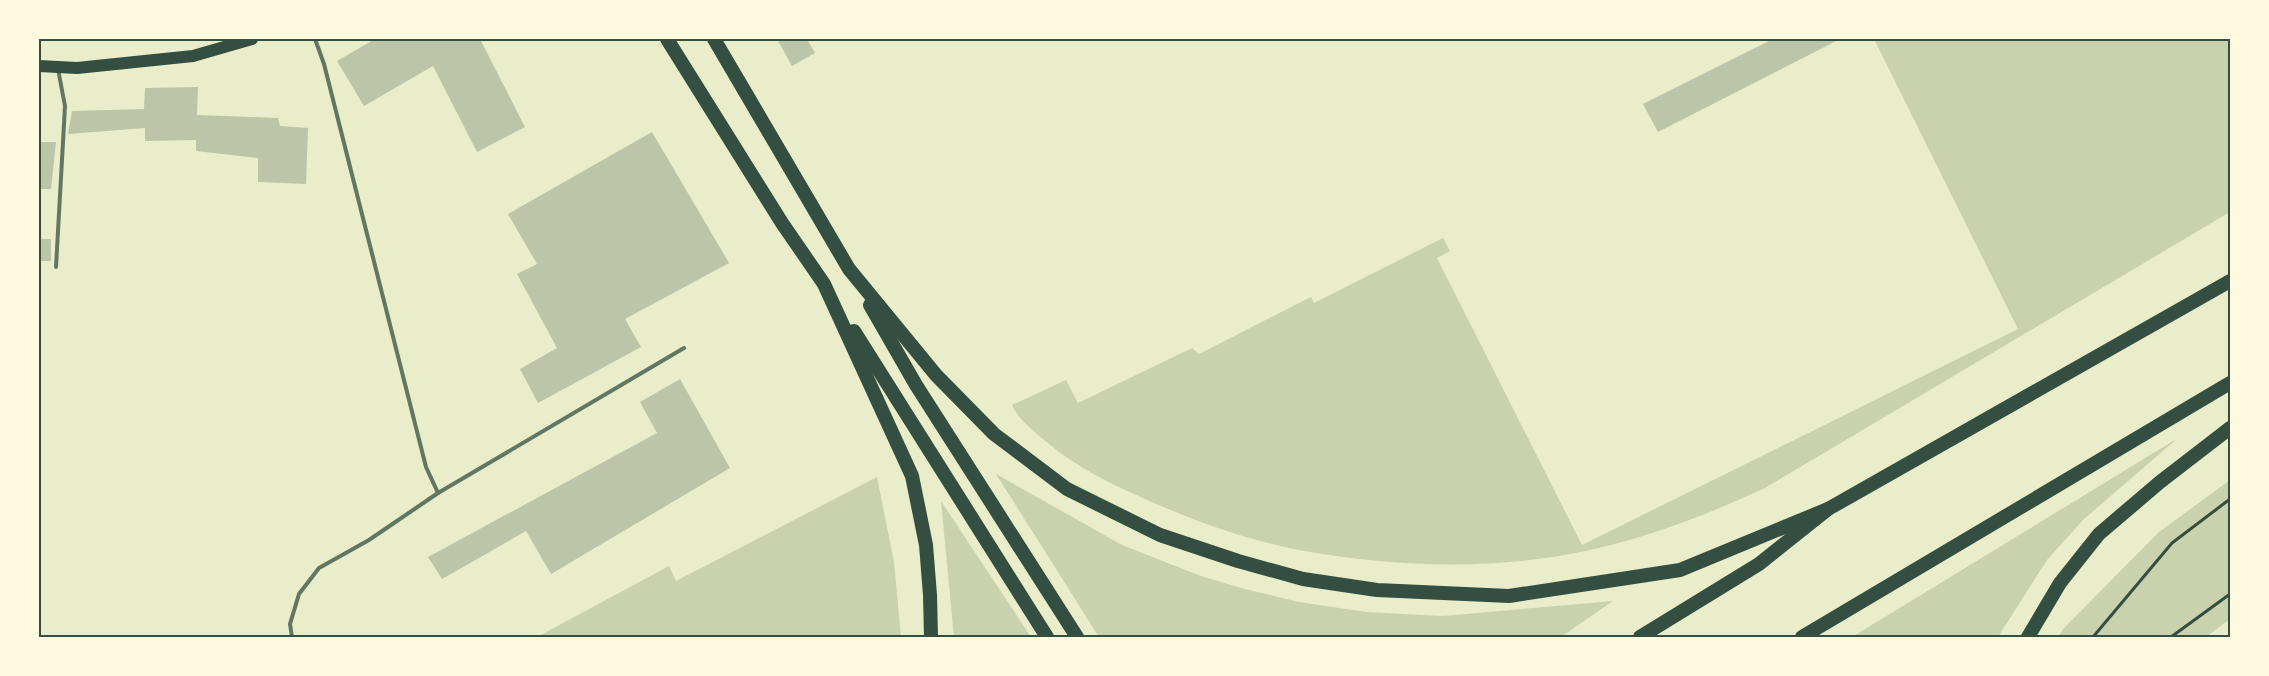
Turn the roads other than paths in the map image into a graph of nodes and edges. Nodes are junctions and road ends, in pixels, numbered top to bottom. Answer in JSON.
{"nodes":[{"id":1,"x":252,"y":39,"type":"edge"},
{"id":2,"x":315,"y":39,"type":"edge"},
{"id":3,"x":667,"y":39,"type":"edge"},
{"id":4,"x":714,"y":39,"type":"edge"},
{"id":5,"x":39,"y":66,"type":"edge"},
{"id":6,"x":58,"y":67,"type":"junction"},
{"id":7,"x":56,"y":267,"type":"dead end"},
{"id":8,"x":849,"y":269,"type":"junction"},
{"id":9,"x":2230,"y":282,"type":"edge"},
{"id":10,"x":824,"y":284,"type":"junction"},
{"id":11,"x":684,"y":348,"type":"dead end"},
{"id":12,"x":2230,"y":383,"type":"edge"},
{"id":13,"x":2230,"y":428,"type":"edge"},
{"id":14,"x":438,"y":493,"type":"junction"},
{"id":15,"x":1828,"y":510,"type":"junction"},
{"id":16,"x":292,"y":637,"type":"edge"},
{"id":17,"x":931,"y":637,"type":"edge"},
{"id":18,"x":1047,"y":637,"type":"edge"},
{"id":19,"x":1077,"y":637,"type":"edge"},
{"id":20,"x":1640,"y":637,"type":"edge"},
{"id":21,"x":1802,"y":637,"type":"edge"},
{"id":22,"x":2028,"y":637,"type":"edge"}],
"edges":[{"from":1,"to":6,"type":"main road"},
{"from":2,"to":14,"type":"lane"},
{"from":3,"to":10,"type":"highway"},
{"from":4,"to":8,"type":"highway"},
{"from":5,"to":6,"type":"main road"},
{"from":6,"to":7,"type":"lane"},
{"from":8,"to":15,"type":"highway"},
{"from":8,"to":19,"type":"highway"},
{"from":9,"to":15,"type":"highway"},
{"from":10,"to":17,"type":"highway"},
{"from":10,"to":18,"type":"highway"},
{"from":11,"to":14,"type":"lane"},
{"from":12,"to":21,"type":"highway"},
{"from":13,"to":22,"type":"highway"},
{"from":14,"to":16,"type":"lane"},
{"from":15,"to":20,"type":"highway"}]}
